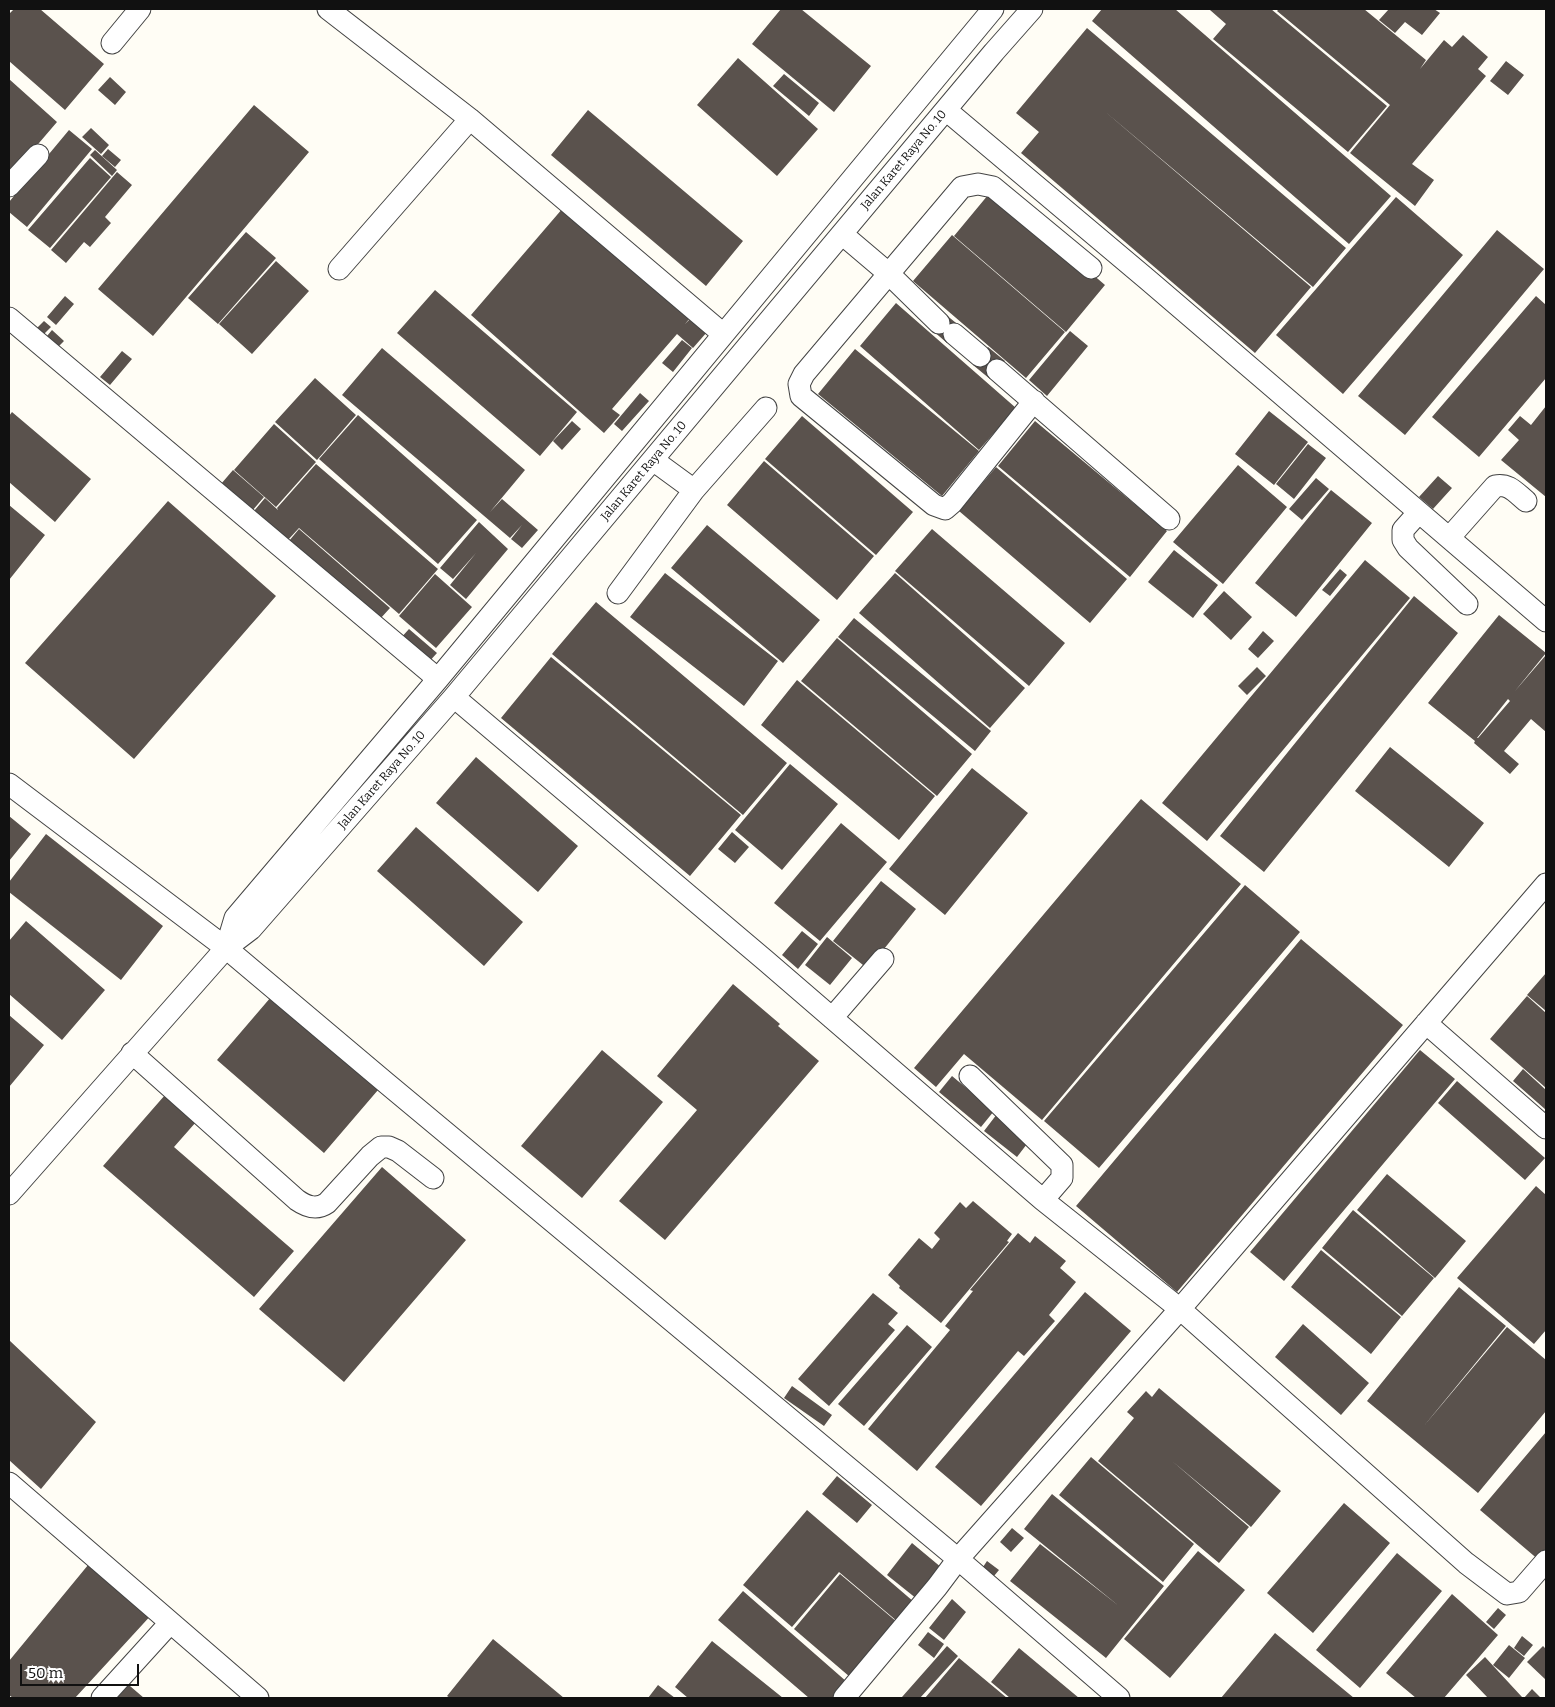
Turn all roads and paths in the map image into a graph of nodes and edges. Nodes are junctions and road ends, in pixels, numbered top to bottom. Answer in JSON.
{"nodes":[{"id":1,"x":140,"y":9,"type":"edge"},
{"id":2,"x":328,"y":9,"type":"edge"},
{"id":3,"x":993,"y":9,"type":"edge"},
{"id":4,"x":1032,"y":9,"type":"edge"},
{"id":5,"x":112,"y":43,"type":"dead end"},
{"id":6,"x":946,"y":110,"type":"junction"},
{"id":7,"x":470,"y":119,"type":"junction"},
{"id":8,"x":38,"y":155,"type":"dead end"},
{"id":9,"x":9,"y":186,"type":"edge"},
{"id":10,"x":842,"y":234,"type":"junction"},
{"id":11,"x":1091,"y":268,"type":"dead end"},
{"id":12,"x":339,"y":270,"type":"dead end"},
{"id":13,"x":888,"y":273,"type":"junction"},
{"id":14,"x":9,"y":318,"type":"edge"},
{"id":15,"x":723,"y":334,"type":"junction"},
{"id":16,"x":980,"y":356,"type":"dead end"},
{"id":17,"x":997,"y":370,"type":"dead end"},
{"id":18,"x":1034,"y":402,"type":"junction"},
{"id":19,"x":766,"y":408,"type":"dead end"},
{"id":20,"x":653,"y":460,"type":"junction"},
{"id":21,"x":694,"y":490,"type":"junction"},
{"id":22,"x":1526,"y":501,"type":"dead end"},
{"id":23,"x":1419,"y":512,"type":"junction"},
{"id":24,"x":1169,"y":519,"type":"dead end"},
{"id":25,"x":1449,"y":538,"type":"junction"},
{"id":26,"x":618,"y":593,"type":"dead end"},
{"id":27,"x":1467,"y":604,"type":"dead end"},
{"id":28,"x":1545,"y":619,"type":"edge"},
{"id":29,"x":438,"y":679,"type":"junction"},
{"id":30,"x":454,"y":697,"type":"junction"},
{"id":31,"x":9,"y":784,"type":"edge"},
{"id":32,"x":1546,"y":884,"type":"edge"},
{"id":33,"x":243,"y":924,"type":"junction"},
{"id":34,"x":226,"y":948,"type":"junction"},
{"id":35,"x":883,"y":960,"type":"dead end"},
{"id":36,"x":832,"y":1018,"type":"junction"},
{"id":37,"x":1426,"y":1023,"type":"junction"},
{"id":38,"x":132,"y":1053,"type":"junction"},
{"id":39,"x":970,"y":1076,"type":"dead end"},
{"id":40,"x":1546,"y":1128,"type":"edge"},
{"id":41,"x":433,"y":1178,"type":"dead end"},
{"id":42,"x":9,"y":1194,"type":"edge"},
{"id":43,"x":1043,"y":1200,"type":"junction"},
{"id":44,"x":1180,"y":1309,"type":"junction"},
{"id":45,"x":9,"y":1483,"type":"edge"},
{"id":46,"x":958,"y":1559,"type":"junction"},
{"id":47,"x":1546,"y":1561,"type":"edge"},
{"id":48,"x":170,"y":1623,"type":"junction"},
{"id":49,"x":102,"y":1698,"type":"edge"},
{"id":50,"x":258,"y":1698,"type":"edge"},
{"id":51,"x":844,"y":1698,"type":"edge"},
{"id":52,"x":1119,"y":1698,"type":"edge"}],
"edges":[{"from":1,"to":5,"type":"street"},
{"from":2,"to":7,"type":"street"},
{"from":3,"to":15,"type":"street","name":"Jalan Karet Raya No. 10"},
{"from":4,"to":6,"type":"street","name":"Jalan Karet Raya No. 10"},
{"from":6,"to":10,"type":"street","name":"Jalan Karet Raya No. 10"},
{"from":6,"to":23,"type":"street"},
{"from":7,"to":12,"type":"street"},
{"from":7,"to":15,"type":"street"},
{"from":8,"to":9,"type":"street"},
{"from":10,"to":13,"type":"street"},
{"from":10,"to":20,"type":"street","name":"Jalan Karet Raya No. 10"},
{"from":11,"to":13,"type":"street"},
{"from":13,"to":16,"type":"street"},
{"from":13,"to":18,"type":"street"},
{"from":14,"to":29,"type":"street"},
{"from":15,"to":29,"type":"street","name":"Jalan Karet Raya No. 10"},
{"from":17,"to":18,"type":"street"},
{"from":18,"to":24,"type":"street"},
{"from":19,"to":21,"type":"street"},
{"from":20,"to":21,"type":"street"},
{"from":20,"to":30,"type":"street","name":"Jalan Karet Raya No. 10"},
{"from":21,"to":26,"type":"street"},
{"from":22,"to":25,"type":"street"},
{"from":23,"to":25,"type":"street"},
{"from":23,"to":27,"type":"street"},
{"from":25,"to":28,"type":"street"},
{"from":29,"to":33,"type":"street","name":"Jalan Karet Raya No. 10"},
{"from":30,"to":33,"type":"street","name":"Jalan Karet Raya No. 10"},
{"from":30,"to":36,"type":"street"},
{"from":31,"to":34,"type":"street"},
{"from":32,"to":37,"type":"street"},
{"from":33,"to":34,"type":"street"},
{"from":34,"to":38,"type":"street"},
{"from":34,"to":46,"type":"street"},
{"from":35,"to":36,"type":"street"},
{"from":36,"to":43,"type":"street"},
{"from":37,"to":40,"type":"street"},
{"from":37,"to":44,"type":"street"},
{"from":38,"to":41,"type":"street"},
{"from":38,"to":42,"type":"street"},
{"from":39,"to":43,"type":"street"},
{"from":43,"to":44,"type":"street"},
{"from":44,"to":46,"type":"street"},
{"from":44,"to":47,"type":"street"},
{"from":45,"to":48,"type":"street"},
{"from":46,"to":51,"type":"street"},
{"from":46,"to":52,"type":"street"},
{"from":48,"to":49,"type":"street"},
{"from":48,"to":50,"type":"street"}]}
